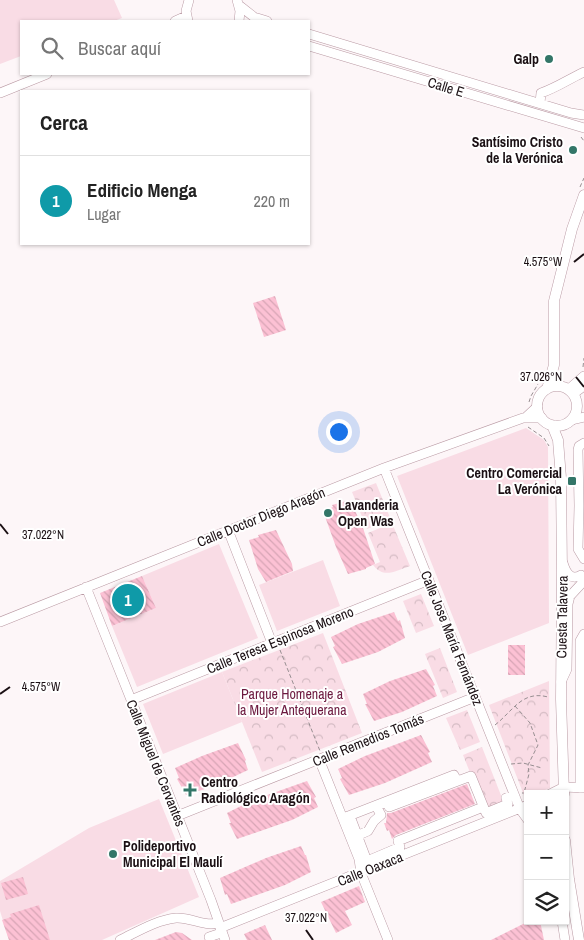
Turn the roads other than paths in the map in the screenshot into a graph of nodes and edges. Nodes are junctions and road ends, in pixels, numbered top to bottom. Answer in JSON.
{"nodes":[{"id":1,"x":189,"y":0,"type":"edge"},
{"id":2,"x":238,"y":3,"type":"edge"},
{"id":3,"x":187,"y":19,"type":"edge"},
{"id":4,"x":239,"y":20,"type":"edge"},
{"id":5,"x":264,"y":20,"type":"edge"},
{"id":6,"x":310,"y":34,"type":"edge"},
{"id":7,"x":310,"y":46,"type":"edge"},
{"id":8,"x":584,"y":72,"type":"edge"},
{"id":9,"x":45,"y":75,"type":"edge"},
{"id":10,"x":0,"y":93,"type":"edge"},
{"id":11,"x":540,"y":103,"type":"junction"},
{"id":12,"x":584,"y":115,"type":"edge"},
{"id":13,"x":584,"y":128,"type":"edge"},
{"id":14,"x":584,"y":196,"type":"edge"},
{"id":15,"x":554,"y":365,"type":"junction"},
{"id":16,"x":584,"y":376,"type":"edge"},
{"id":17,"x":584,"y":386,"type":"edge"},
{"id":18,"x":547,"y":389,"type":"junction"},
{"id":19,"x":569,"y":390,"type":"junction"},
{"id":20,"x":538,"y":406,"type":"junction"},
{"id":21,"x":584,"y":416,"type":"edge"},
{"id":22,"x":525,"y":418,"type":"junction"},
{"id":23,"x":542,"y":418,"type":"junction"},
{"id":24,"x":569,"y":422,"type":"junction"},
{"id":25,"x":552,"y":425,"type":"junction"},
{"id":26,"x":558,"y":440,"type":"junction"},
{"id":27,"x":584,"y":443,"type":"edge"},
{"id":28,"x":384,"y":468,"type":"junction"},
{"id":29,"x":228,"y":530,"type":"junction"},
{"id":30,"x":562,"y":561,"type":"junction"},
{"id":31,"x":584,"y":561,"type":"edge"},
{"id":32,"x":583,"y":578,"type":"edge"},
{"id":33,"x":429,"y":580,"type":"junction"},
{"id":34,"x":86,"y":587,"type":"junction"},
{"id":35,"x":0,"y":622,"type":"edge"},
{"id":36,"x":584,"y":634,"type":"edge"},
{"id":37,"x":275,"y":642,"type":"junction"},
{"id":38,"x":561,"y":682,"type":"junction"},
{"id":39,"x":475,"y":697,"type":"junction"},
{"id":40,"x":131,"y":700,"type":"junction"},
{"id":41,"x":321,"y":758,"type":"junction"},
{"id":42,"x":582,"y":788,"type":"edge"},
{"id":43,"x":564,"y":790,"type":"edge"},
{"id":44,"x":412,"y":795,"type":"junction"},
{"id":45,"x":514,"y":795,"type":"junction"},
{"id":46,"x":483,"y":806,"type":"junction"},
{"id":47,"x":524,"y":807,"type":"edge"},
{"id":48,"x":177,"y":816,"type":"junction"},
{"id":49,"x":356,"y":836,"type":"junction"},
{"id":50,"x":362,"y":873,"type":"junction"},
{"id":51,"x":569,"y":879,"type":"edge"},
{"id":52,"x":563,"y":925,"type":"edge"},
{"id":53,"x":221,"y":931,"type":"edge"},
{"id":54,"x":209,"y":937,"type":"dead end"},
{"id":55,"x":120,"y":940,"type":"edge"},
{"id":56,"x":388,"y":940,"type":"edge"},
{"id":57,"x":565,"y":940,"type":"edge"},
{"id":58,"x":579,"y":940,"type":"edge"}],
"edges":[{"from":1,"to":3,"type":"street"},
{"from":2,"to":4,"type":"street"},
{"from":2,"to":5,"type":"street"},
{"from":6,"to":11,"type":"street","name":"Calle E"},
{"from":7,"to":13,"type":"street","name":"Calle E"},
{"from":8,"to":11,"type":"street"},
{"from":9,"to":10,"type":"street"},
{"from":11,"to":12,"type":"street","name":"Calle E"},
{"from":14,"to":15,"type":"main road"},
{"from":15,"to":18,"type":"main road"},
{"from":15,"to":19,"type":"main road"},
{"from":16,"to":19,"type":"street"},
{"from":17,"to":19,"type":"street"},
{"from":18,"to":19,"type":"main road"},
{"from":18,"to":20,"type":"main road"},
{"from":19,"to":24,"type":"main road"},
{"from":20,"to":22,"type":"street","name":"Calle Doctor Diego Aragón"},
{"from":20,"to":23,"type":"main road"},
{"from":21,"to":24,"type":"street"},
{"from":22,"to":23,"type":"street","name":"Calle Doctor Diego Aragón"},
{"from":22,"to":28,"type":"street","name":"Calle Doctor Diego Aragón"},
{"from":23,"to":25,"type":"main road"},
{"from":24,"to":25,"type":"main road"},
{"from":24,"to":26,"type":"main road","name":"Cuesta Talavera"},
{"from":25,"to":26,"type":"main road","name":"Cuesta Talavera"},
{"from":26,"to":30,"type":"main road","name":"Cuesta Talavera"},
{"from":27,"to":31,"type":"street"},
{"from":28,"to":29,"type":"street","name":"Calle Doctor Diego Aragón"},
{"from":28,"to":33,"type":"street","name":"Calle Jose María Fernández"},
{"from":29,"to":34,"type":"street","name":"Calle Doctor Diego Aragón"},
{"from":29,"to":37,"type":"street"},
{"from":30,"to":32,"type":"street"},
{"from":30,"to":38,"type":"main road","name":"Cuesta Talavera"},
{"from":31,"to":32,"type":"street"},
{"from":32,"to":38,"type":"street"},
{"from":33,"to":37,"type":"street","name":"Calle Teresa Espinosa Moreno"},
{"from":33,"to":39,"type":"street","name":"Calle Jose María Fernández"},
{"from":34,"to":35,"type":"street","name":"Calle Doctor Diego Aragón"},
{"from":34,"to":40,"type":"street","name":"Calle Miguel de Cervantes"},
{"from":36,"to":42,"type":"street"},
{"from":37,"to":40,"type":"street","name":"Calle Teresa Espinosa Moreno"},
{"from":38,"to":43,"type":"main road","name":"Cuesta Talavera"},
{"from":39,"to":41,"type":"street","name":"Calle Remedios Tomás"},
{"from":39,"to":45,"type":"street","name":"Calle Jose María Fernández"},
{"from":40,"to":48,"type":"street","name":"Calle Miguel de Cervantes"},
{"from":41,"to":48,"type":"street","name":"Calle Remedios Tomás"},
{"from":41,"to":50,"type":"street"},
{"from":42,"to":43,"type":"street"},
{"from":44,"to":46,"type":"street"},
{"from":44,"to":49,"type":"street"},
{"from":44,"to":49,"type":"street"},
{"from":45,"to":46,"type":"street"},
{"from":45,"to":47,"type":"street","name":"Calle Jose María Fernández"},
{"from":46,"to":49,"type":"street"},
{"from":47,"to":50,"type":"street","name":"Calle Oaxaca"},
{"from":48,"to":53,"type":"street","name":"Calle Miguel de Cervantes"},
{"from":50,"to":53,"type":"street","name":"Calle Oaxaca"},
{"from":50,"to":56,"type":"street"},
{"from":51,"to":58,"type":"main road"},
{"from":52,"to":57,"type":"street"},
{"from":53,"to":54,"type":"street"},
{"from":53,"to":55,"type":"street","name":"Calle Oaxaca"}]}
